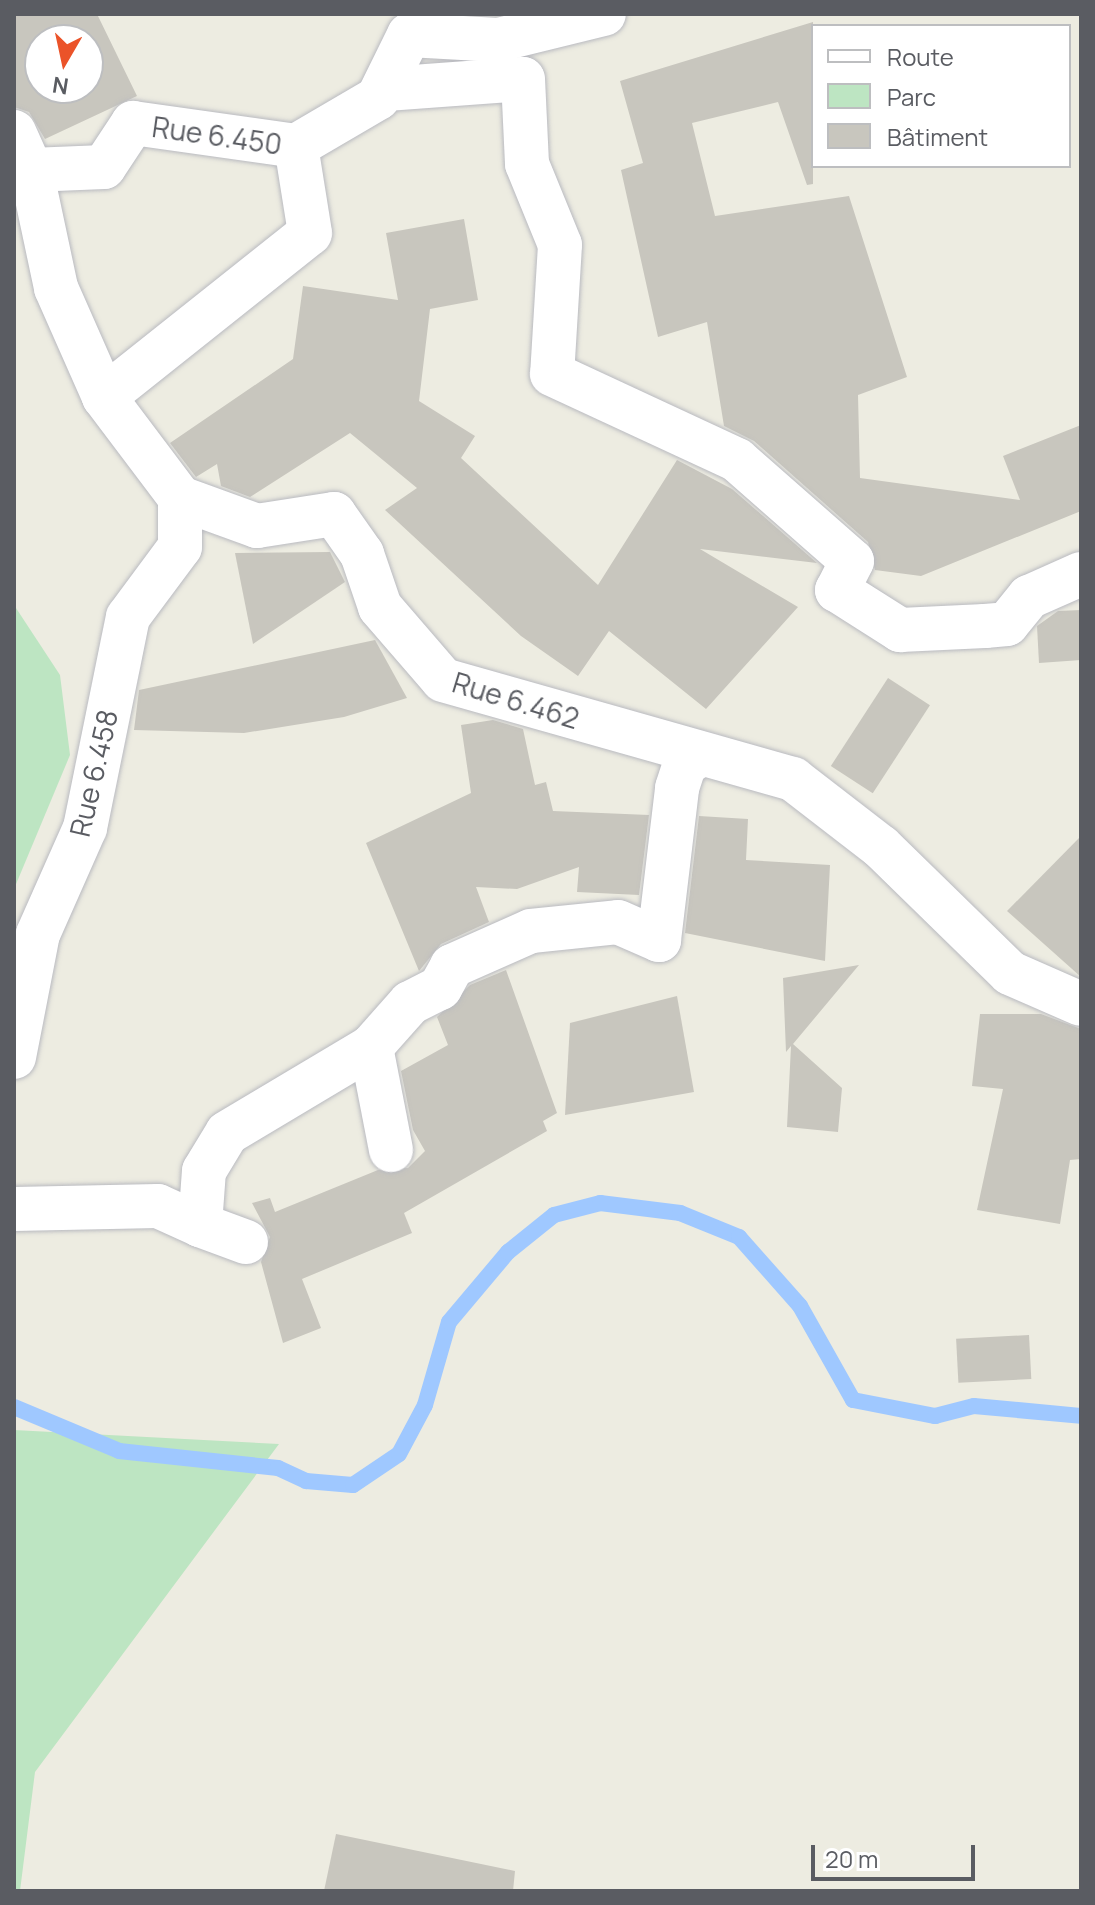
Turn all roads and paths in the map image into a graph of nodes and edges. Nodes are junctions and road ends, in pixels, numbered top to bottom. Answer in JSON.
{"nodes":[{"id":1,"x":604,"y":14,"type":"edge"},
{"id":2,"x":386,"y":89,"type":"junction"},
{"id":3,"x":296,"y":146,"type":"junction"},
{"id":4,"x":23,"y":151,"type":"edge"},
{"id":5,"x":104,"y":397,"type":"junction"},
{"id":6,"x":180,"y":498,"type":"junction"},
{"id":7,"x":1081,"y":574,"type":"edge"},
{"id":8,"x":700,"y":755,"type":"junction"},
{"id":9,"x":1081,"y":1004,"type":"edge"},
{"id":10,"x":371,"y":1047,"type":"junction"},
{"id":11,"x":14,"y":1057,"type":"edge"},
{"id":12,"x":391,"y":1150,"type":"dead end"},
{"id":13,"x":14,"y":1209,"type":"edge"},
{"id":14,"x":200,"y":1225,"type":"junction"},
{"id":15,"x":246,"y":1242,"type":"dead end"}],
"edges":[{"from":1,"to":2,"type":"street"},
{"from":2,"to":3,"type":"street","name":"Rue 6.450"},
{"from":2,"to":7,"type":"street"},
{"from":3,"to":4,"type":"street","name":"Rue 6.450"},
{"from":3,"to":5,"type":"street"},
{"from":4,"to":5,"type":"street"},
{"from":5,"to":6,"type":"street"},
{"from":6,"to":8,"type":"street","name":"Rue 6.462"},
{"from":6,"to":11,"type":"street","name":"Rue 6.458"},
{"from":8,"to":9,"type":"street","name":"Rue 6.462"},
{"from":8,"to":10,"type":"street"},
{"from":10,"to":12,"type":"street"},
{"from":10,"to":14,"type":"street"},
{"from":13,"to":14,"type":"street"},
{"from":14,"to":15,"type":"street"}]}
